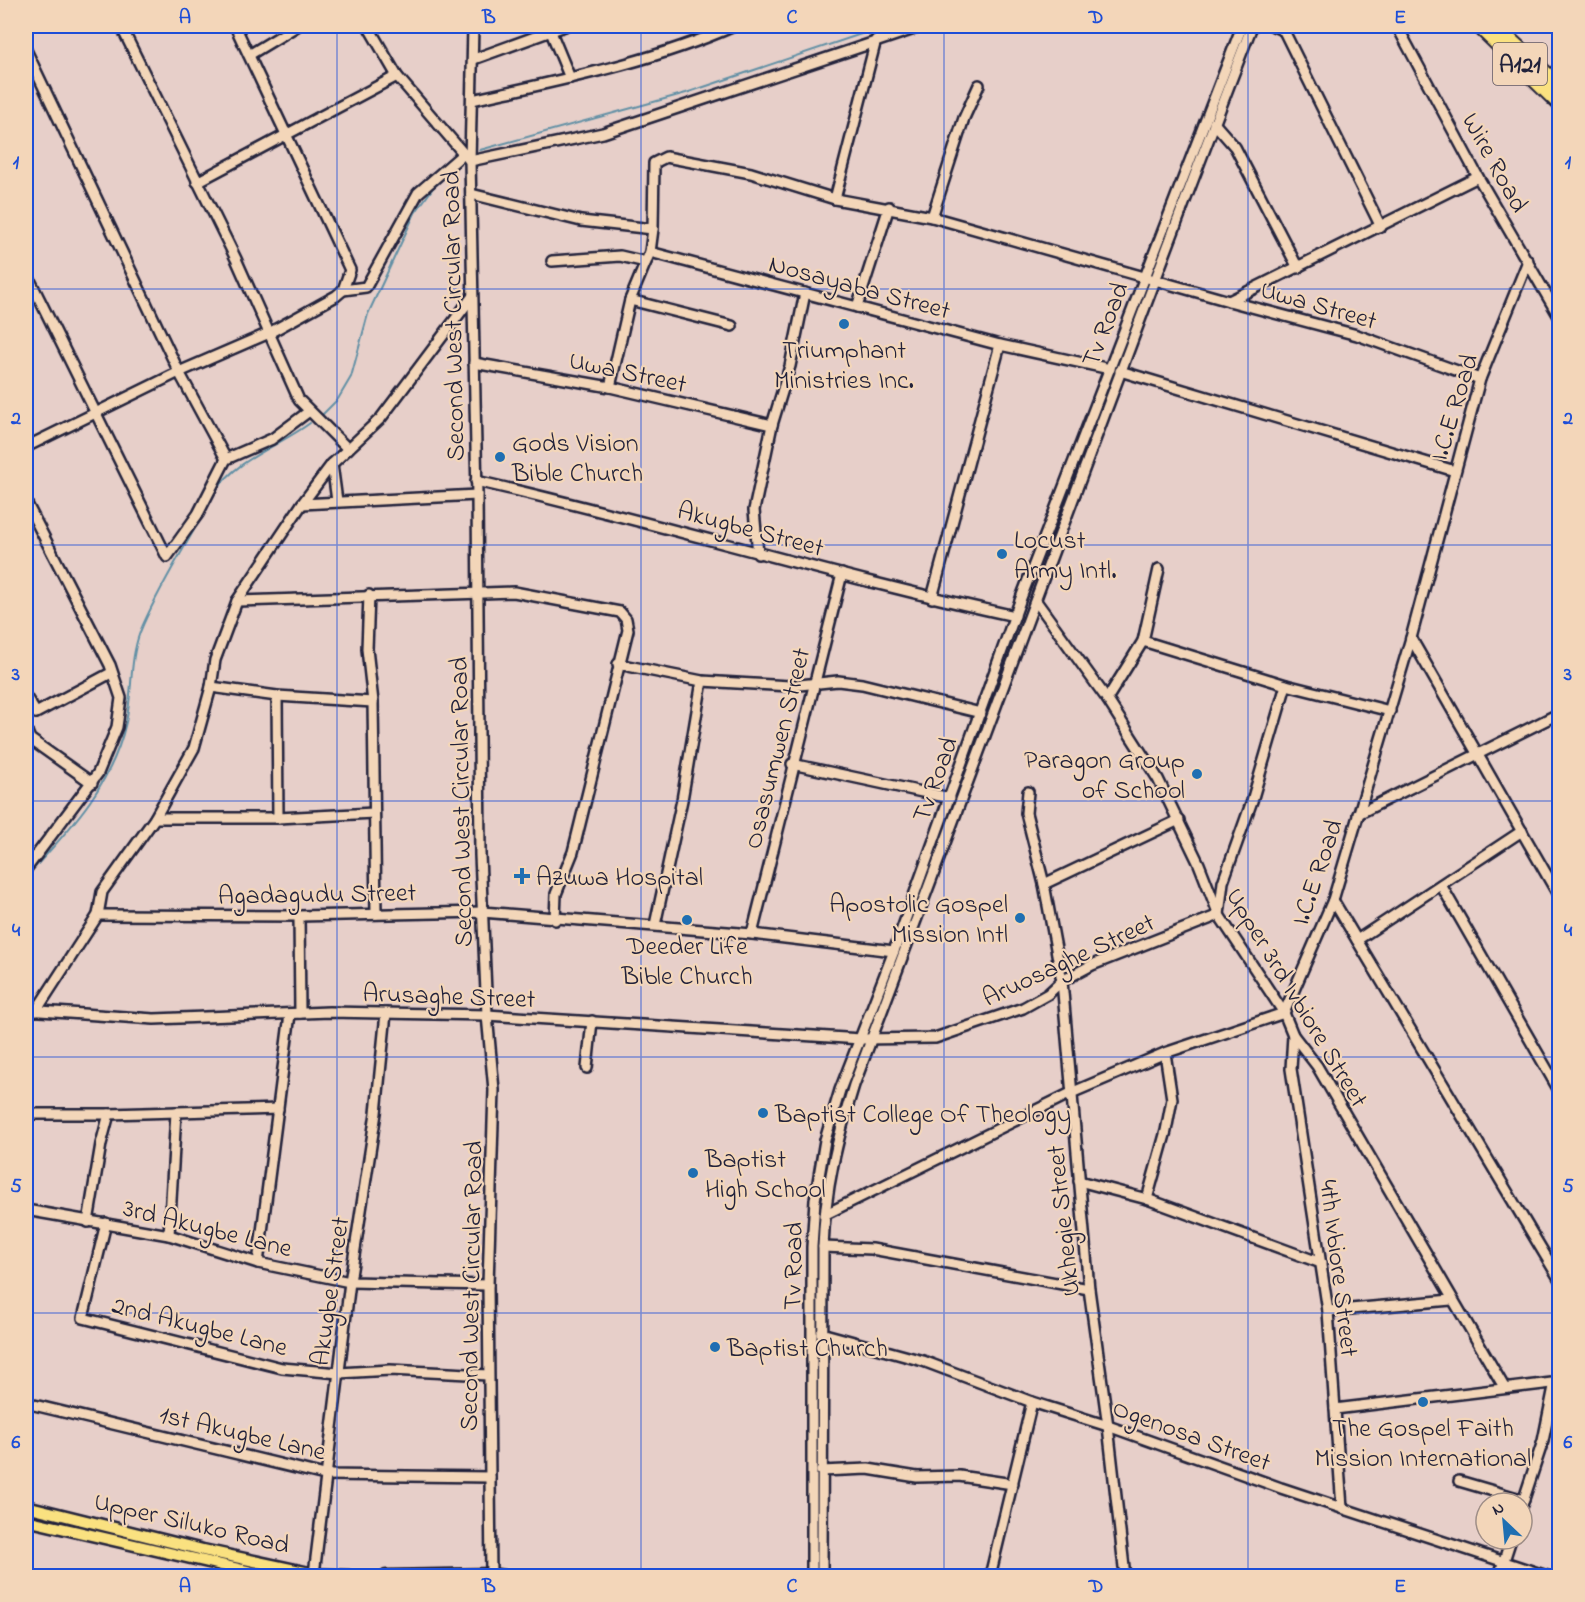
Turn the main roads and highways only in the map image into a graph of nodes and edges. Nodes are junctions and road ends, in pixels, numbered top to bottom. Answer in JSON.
{"nodes":[{"id":1,"x":1479,"y":26,"type":"edge"},
{"id":2,"x":1495,"y":26,"type":"edge"},
{"id":3,"x":1560,"y":87,"type":"edge"},
{"id":4,"x":1560,"y":104,"type":"edge"},
{"id":5,"x":26,"y":1506,"type":"edge"},
{"id":6,"x":26,"y":1520,"type":"edge"},
{"id":7,"x":491,"y":1575,"type":"edge"},
{"id":8,"x":269,"y":1576,"type":"edge"},
{"id":9,"x":349,"y":1576,"type":"edge"},
{"id":10,"x":386,"y":1576,"type":"edge"},
{"id":11,"x":504,"y":1576,"type":"edge"}],
"edges":[{"from":1,"to":4,"type":"highway","number":"A121"},
{"from":2,"to":3,"type":"highway","number":"A121"},
{"from":5,"to":9,"type":"main road","name":"Upper Siluko Road"},
{"from":6,"to":8,"type":"main road","name":"Upper Siluko Road"},
{"from":7,"to":10,"type":"main road"},
{"from":7,"to":11,"type":"main road"}]}
